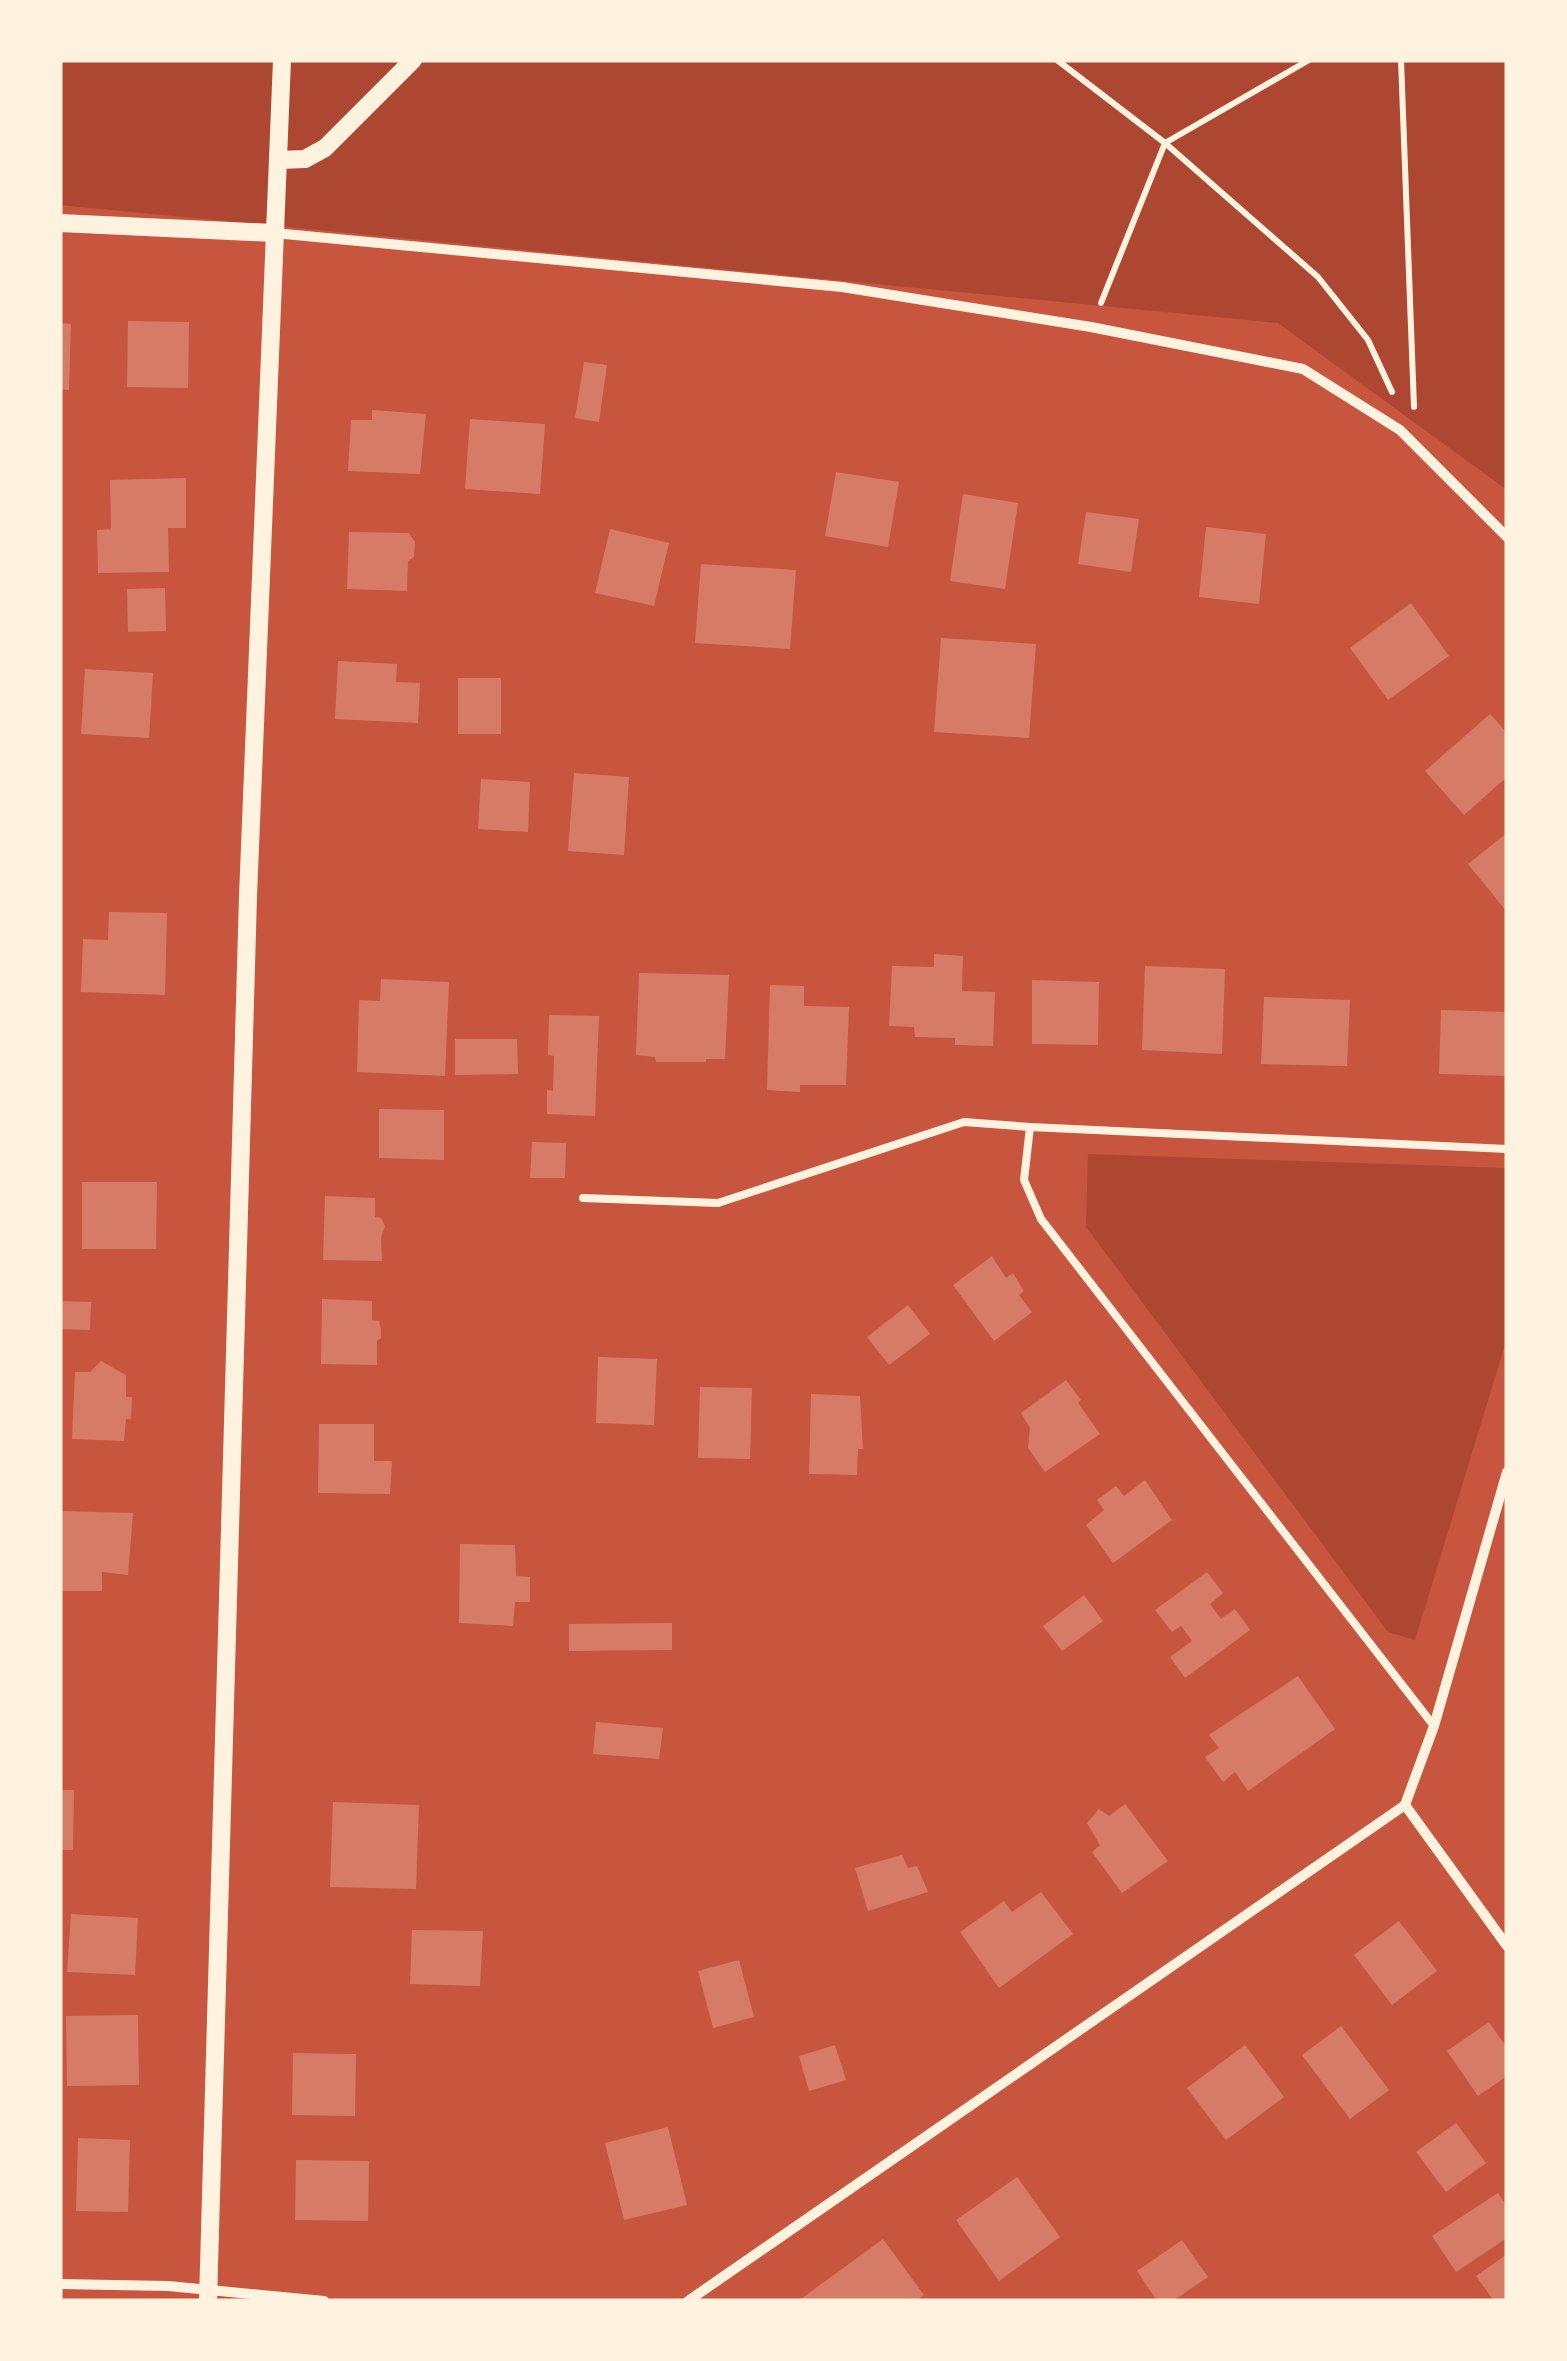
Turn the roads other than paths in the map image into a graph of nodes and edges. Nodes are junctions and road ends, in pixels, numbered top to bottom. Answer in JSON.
{"nodes":[{"id":1,"x":282,"y":60,"type":"edge"},
{"id":2,"x":412,"y":60,"type":"edge"},
{"id":3,"x":278,"y":160,"type":"junction"},
{"id":4,"x":60,"y":223,"type":"edge"},
{"id":5,"x":273,"y":233,"type":"junction"},
{"id":6,"x":1507,"y":537,"type":"edge"},
{"id":7,"x":1030,"y":1127,"type":"junction"},
{"id":8,"x":1507,"y":1149,"type":"edge"},
{"id":9,"x":583,"y":1198,"type":"dead end"},
{"id":10,"x":1507,"y":1472,"type":"edge"},
{"id":11,"x":1434,"y":1726,"type":"junction"},
{"id":12,"x":1406,"y":1805,"type":"junction"},
{"id":13,"x":1507,"y":1946,"type":"edge"},
{"id":14,"x":60,"y":2284,"type":"edge"},
{"id":15,"x":208,"y":2295,"type":"edge"},
{"id":16,"x":324,"y":2301,"type":"edge"},
{"id":17,"x":688,"y":2301,"type":"edge"}],
"edges":[{"from":1,"to":3,"type":"street"},
{"from":2,"to":3,"type":"street"},
{"from":3,"to":5,"type":"street"},
{"from":4,"to":5,"type":"street"},
{"from":5,"to":6,"type":"street"},
{"from":5,"to":15,"type":"street"},
{"from":7,"to":8,"type":"lane"},
{"from":7,"to":9,"type":"lane"},
{"from":7,"to":11,"type":"lane"},
{"from":10,"to":11,"type":"street"},
{"from":11,"to":12,"type":"street"},
{"from":12,"to":13,"type":"street"},
{"from":12,"to":17,"type":"street"},
{"from":14,"to":15,"type":"street"},
{"from":15,"to":16,"type":"street"}]}
